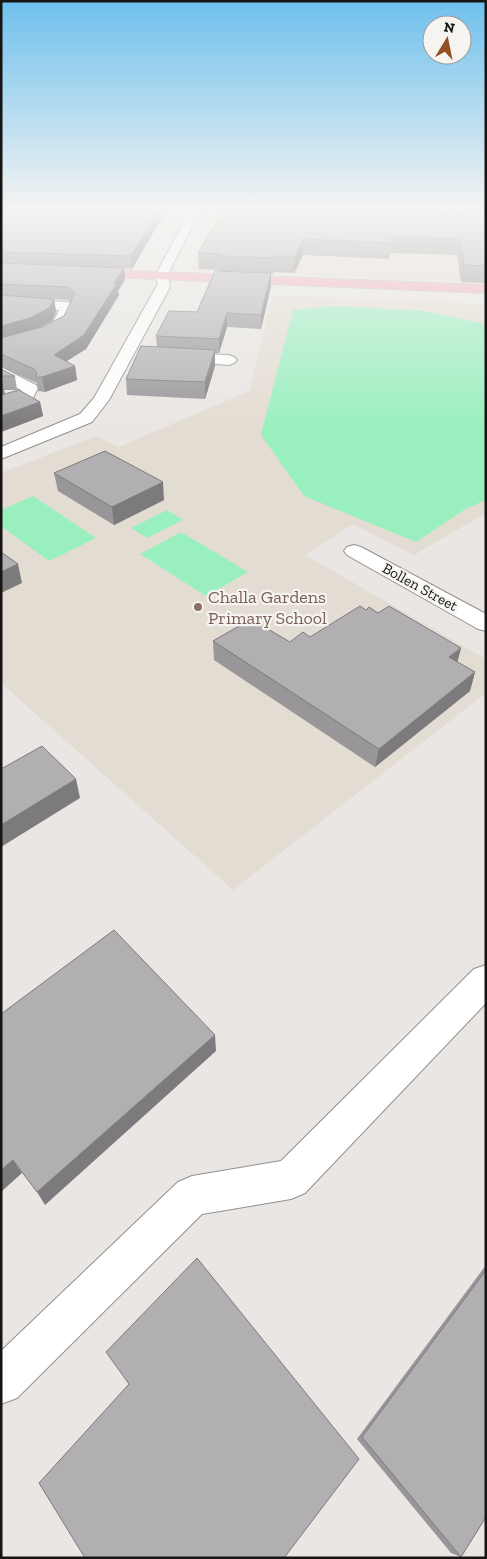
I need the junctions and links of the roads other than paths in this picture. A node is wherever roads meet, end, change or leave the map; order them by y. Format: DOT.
graph roads {
  1 [pos="161,282"];
  2 [pos="195,282"];
  3 [pos="225,282"];
  4 [pos="486,289"];
  5 [pos="486,297"];
  6 [pos="1,302"];
  7 [pos="1,347"];
  8 [pos="126,355"];
  9 [pos="144,356"];
  10 [pos="163,357"];
  11 [pos="229,360"];
  12 [pos="1,372"];
  13 [pos="1,404"];
  14 [pos="1,454"];
  15 [pos="354,551"];
  16 [pos="486,624"];
  17 [pos="486,980"];
  18 [pos="1,1382"];
  1 -- 8 [label="street"];
  2 -- 5 [label="main road"];
  3 -- 4 [label="main road"];
  6 -- 7 [label="street"];
  8 -- 9 [label="street"];
  8 -- 14 [label="street"];
  10 -- 11 [label="street"];
  12 -- 13 [label="street"];
  15 -- 16 [label="street, Bollen Street"];
  17 -- 18 [label="street"];
}
